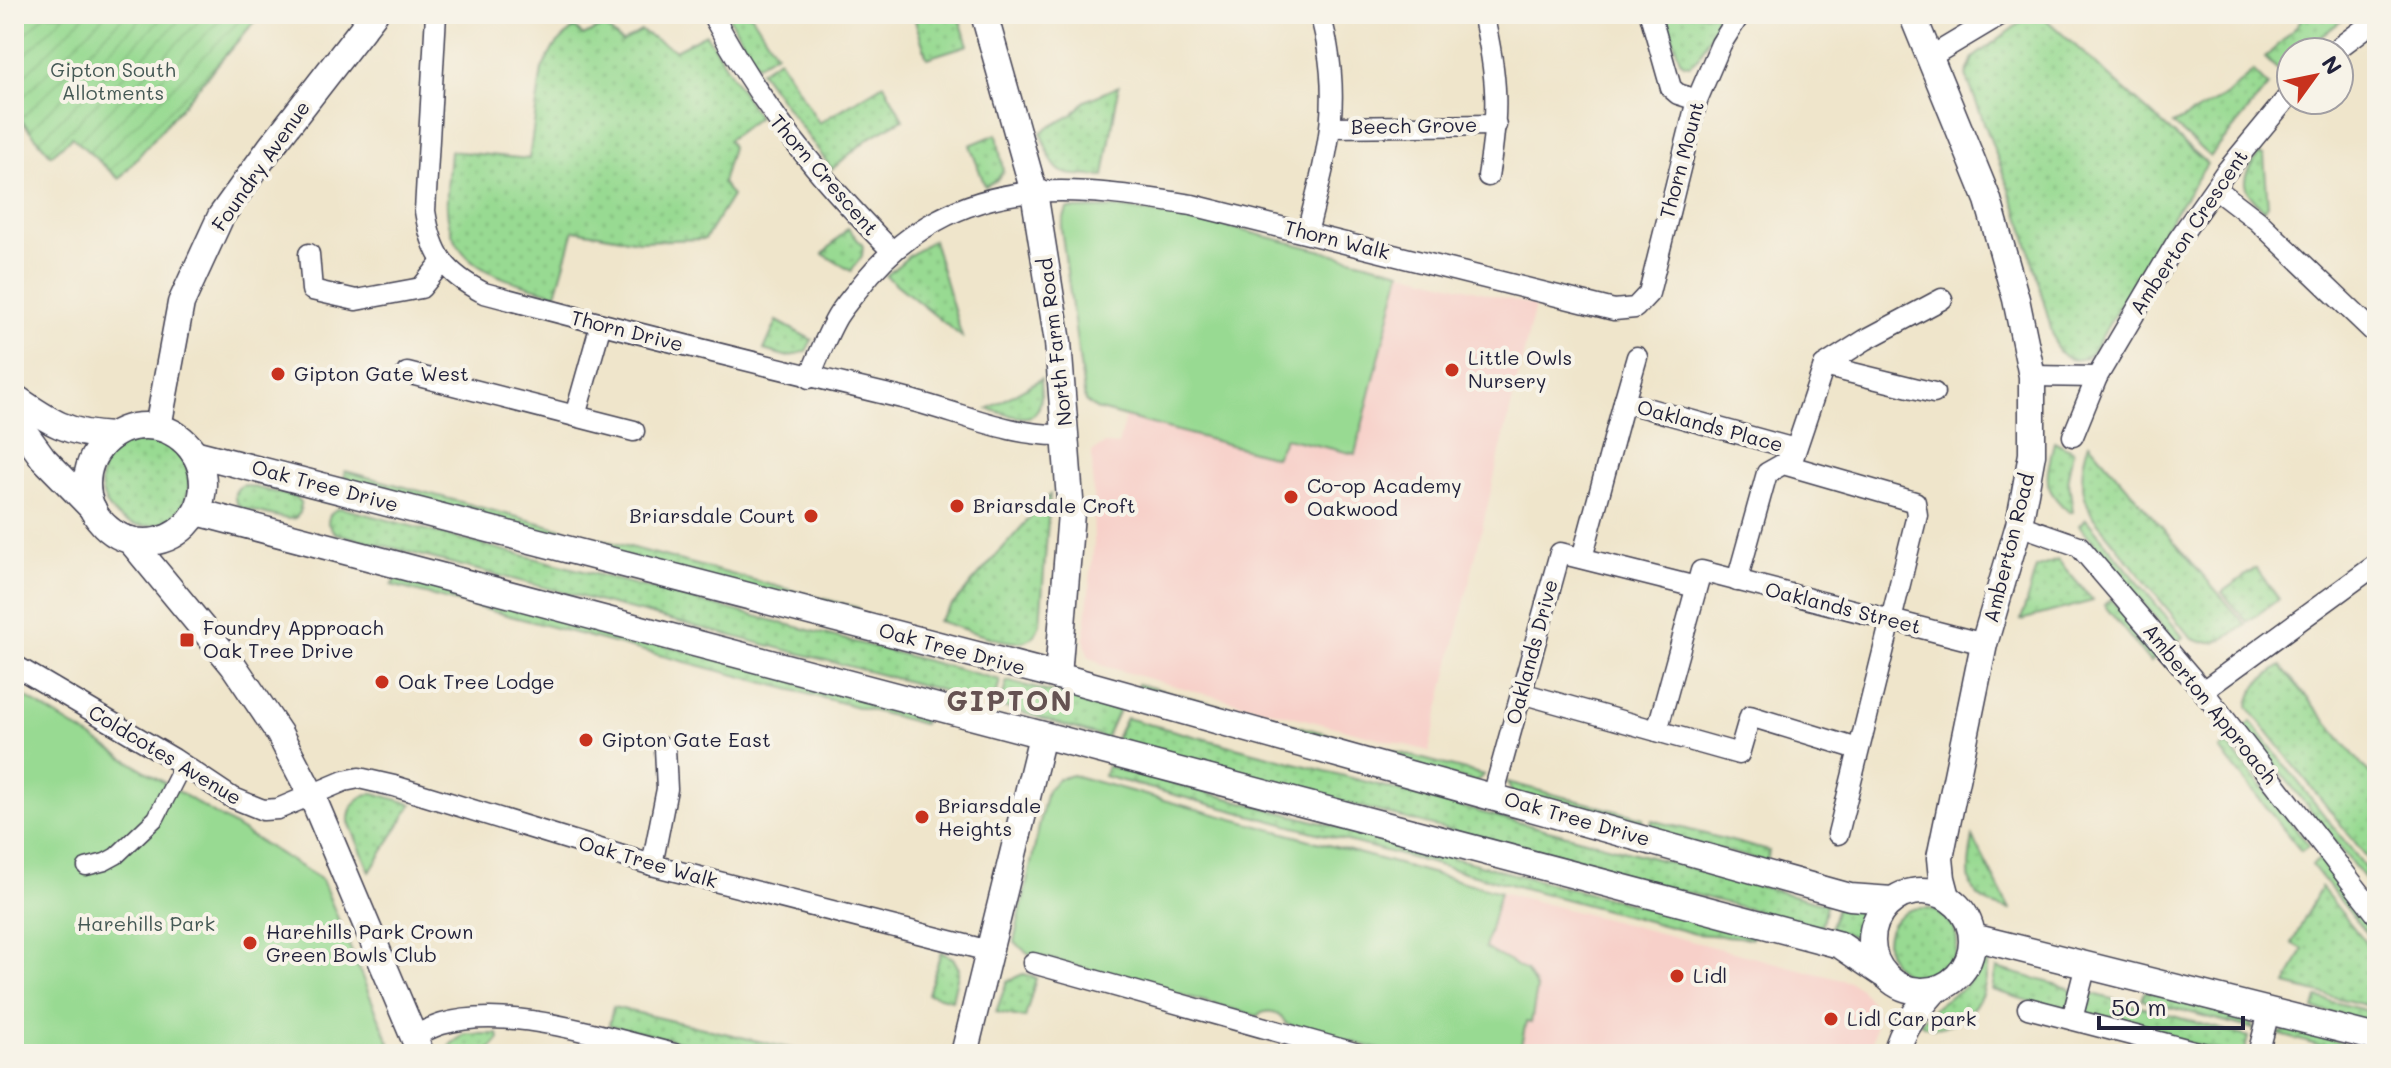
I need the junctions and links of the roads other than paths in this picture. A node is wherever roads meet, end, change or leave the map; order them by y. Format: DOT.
graph roads {
  1 [pos="374,14"];
  2 [pos="436,14"];
  3 [pos="712,14"];
  4 [pos="984,14"];
  5 [pos="1483,14"];
  6 [pos="1650,14"];
  7 [pos="1740,14"];
  8 [pos="1912,14"];
  9 [pos="2002,14"];
  10 [pos="2377,19"];
  11 [pos="1322,21"];
  12 [pos="2354,36"];
  13 [pos="1930,57"];
  14 [pos="1697,100"];
  15 [pos="2275,113"];
  16 [pos="1496,125"];
  17 [pos="1332,127"];
  18 [pos="1488,176"];
  19 [pos="2215,188"];
  20 [pos="1034,192"];
  21 [pos="1307,233"];
  22 [pos="891,250"];
  23 [pos="309,254"];
  24 [pos="442,262"];
  25 [pos="1942,299"];
  26 [pos="1635,308"];
  27 [pos="601,324"];
  28 [pos="2377,335"];
  29 [pos="1637,357"];
  30 [pos="1824,366"];
  31 [pos="407,373"];
  32 [pos="2032,376"];
  33 [pos="2097,377"];
  34 [pos="809,378"];
  35 [pos="1934,393"];
  36 [pos="14,397"];
  37 [pos="1624,402"];
  38 [pos="575,416"];
  39 [pos="14,418"];
  40 [pos="158,427"];
  41 [pos="634,431"];
  42 [pos="1066,435"];
  43 [pos="112,436"];
  44 [pos="2073,436"];
  45 [pos="194,453"];
  46 [pos="1793,457"];
  47 [pos="93,509"];
  48 [pos="188,521"];
  49 [pos="2019,525"];
  50 [pos="130,540"];
  51 [pos="1582,558"];
  52 [pos="2377,564"];
  53 [pos="1699,579"];
  54 [pos="1737,581"];
  55 [pos="170,588"];
  56 [pos="1890,619"];
  57 [pos="1984,644"];
  58 [pos="14,665"];
  59 [pos="1058,676"];
  60 [pos="2203,691"];
  61 [pos="1521,693"];
  62 [pos="1657,731"];
  63 [pos="1042,736"];
  64 [pos="665,748"];
  65 [pos="1858,749"];
  66 [pos="183,765"];
  67 [pos="312,796"];
  68 [pos="1493,796"];
  69 [pos="1838,834"];
  70 [pos="1940,858"];
  71 [pos="652,865"];
  72 [pos="86,867"];
  73 [pos="1900,896"];
  74 [pos="1947,897"];
  75 [pos="2377,915"];
  76 [pos="1973,937"];
  77 [pos="989,951"];
  78 [pos="1033,963"];
  79 [pos="2086,965"];
  80 [pos="1886,977"];
  81 [pos="1934,991"];
  82 [pos="2028,1008"];
  83 [pos="2269,1012"];
  84 [pos="2072,1019"];
  85 [pos="2377,1038"];
  86 [pos="417,1045"];
  87 [pos="1898,1048"];
  88 [pos="674,1054"];
  89 [pos="964,1054"];
  90 [pos="1358,1054"];
  91 [pos="2205,1054"];
  92 [pos="2258,1054"];
  1 -- 40 [label="street, Foundry Avenue"];
  2 -- 24 [label="street, Thorn Drive"];
  3 -- 22 [label="street, Thorn Crescent"];
  4 -- 20 [label="street, North Farm Road"];
  5 -- 16 [label="street, Beech Grove"];
  6 -- 14 [label="street"];
  7 -- 14 [label="street, Thorn Mount"];
  8 -- 13 [label="street, Amberton Road"];
  9 -- 13 [label="street"];
  10 -- 12 [label="street"];
  11 -- 17 [label="street"];
  13 -- 32 [label="street, Amberton Road"];
  14 -- 26 [label="street, Thorn Mount"];
  15 -- 19 [label="street, Amberton Crescent"];
  16 -- 17 [label="street, Beech Grove"];
  16 -- 18 [label="street, Beech Grove"];
  17 -- 21 [label="street"];
  19 -- 28 [label="street"];
  19 -- 33 [label="street, Amberton Crescent"];
  20 -- 21 [label="street, Thorn Walk"];
  20 -- 22 [label="street, Thorn Walk"];
  20 -- 42 [label="street, North Farm Road"];
  21 -- 26 [label="street, Thorn Walk"];
  22 -- 34 [label="street, Thorn Walk"];
  23 -- 24 [label="street"];
  24 -- 27 [label="street, Thorn Drive"];
  25 -- 30 [label="street"];
  27 -- 34 [label="street, Thorn Drive"];
  27 -- 38 [label="street"];
  29 -- 37 [label="street, Oaklands Place"];
  30 -- 35 [label="street"];
  30 -- 46 [label="street"];
  31 -- 38 [label="street"];
  32 -- 33 [label="street"];
  32 -- 49 [label="street, Amberton Road"];
  33 -- 44 [label="street, Amberton Crescent"];
  34 -- 42 [label="street, Thorn Drive"];
  36 -- 43 [label="street"];
  37 -- 46 [label="street, Oaklands Place"];
  37 -- 51 [label="street, Oaklands Place"];
  38 -- 41 [label="street"];
  39 -- 47 [label="street"];
  40 -- 43 [label="street"];
  40 -- 45 [label="street"];
  42 -- 59 [label="street, North Farm Road"];
  43 -- 47 [label="street"];
  45 -- 48 [label="street"];
  45 -- 59 [label="street, Oak Tree Drive"];
  46 -- 54 [label="street"];
  46 -- 56 [label="street, Oaklands Place"];
  47 -- 50 [label="street"];
  48 -- 50 [label="street"];
  48 -- 55 [label="street"];
  48 -- 63 [label="street"];
  49 -- 57 [label="street, Amberton Road"];
  49 -- 60 [label="street, Amberton Approach"];
  50 -- 55 [label="street"];
  51 -- 53 [label="street"];
  51 -- 61 [label="street, Oaklands Drive"];
  52 -- 60 [label="street"];
  53 -- 54 [label="street, Oaklands Street"];
  53 -- 62 [label="street"];
  54 -- 56 [label="street, Oaklands Street"];
  55 -- 67 [label="street"];
  56 -- 57 [label="street, Oaklands Street"];
  56 -- 65 [label="street"];
  57 -- 70 [label="street, Amberton Road"];
  58 -- 66 [label="street, Coldcotes Avenue"];
  59 -- 68 [label="street, Oak Tree Drive"];
  60 -- 75 [label="street, Amberton Approach"];
  61 -- 62 [label="street"];
  61 -- 68 [label="street, Oaklands Drive"];
  62 -- 65 [label="street"];
  63 -- 77 [label="street"];
  63 -- 80 [label="street"];
  64 -- 71 [label="street"];
  65 -- 69 [label="street"];
  66 -- 67 [label="street, Coldcotes Avenue"];
  66 -- 72 [label="street"];
  67 -- 71 [label="street, Oak Tree Walk"];
  67 -- 86 [label="street"];
  68 -- 73 [label="street, Oak Tree Drive"];
  70 -- 73 [label="street"];
  70 -- 74 [label="street, Amberton Road"];
  71 -- 77 [label="street, Oak Tree Walk"];
  73 -- 74 [label="street, Oak Tree Drive"];
  73 -- 80 [label="street"];
  74 -- 76 [label="street"];
  76 -- 79 [label="street"];
  76 -- 81 [label="street"];
  77 -- 89 [label="street"];
  78 -- 90 [label="street"];
  79 -- 83 [label="street"];
  79 -- 84 [label="street"];
  80 -- 81 [label="street"];
  80 -- 87 [label="street"];
  81 -- 87 [label="street"];
  82 -- 84 [label="street"];
  83 -- 85 [label="street"];
  83 -- 92 [label="street"];
  84 -- 91 [label="street"];
  86 -- 88 [label="street"];
}
